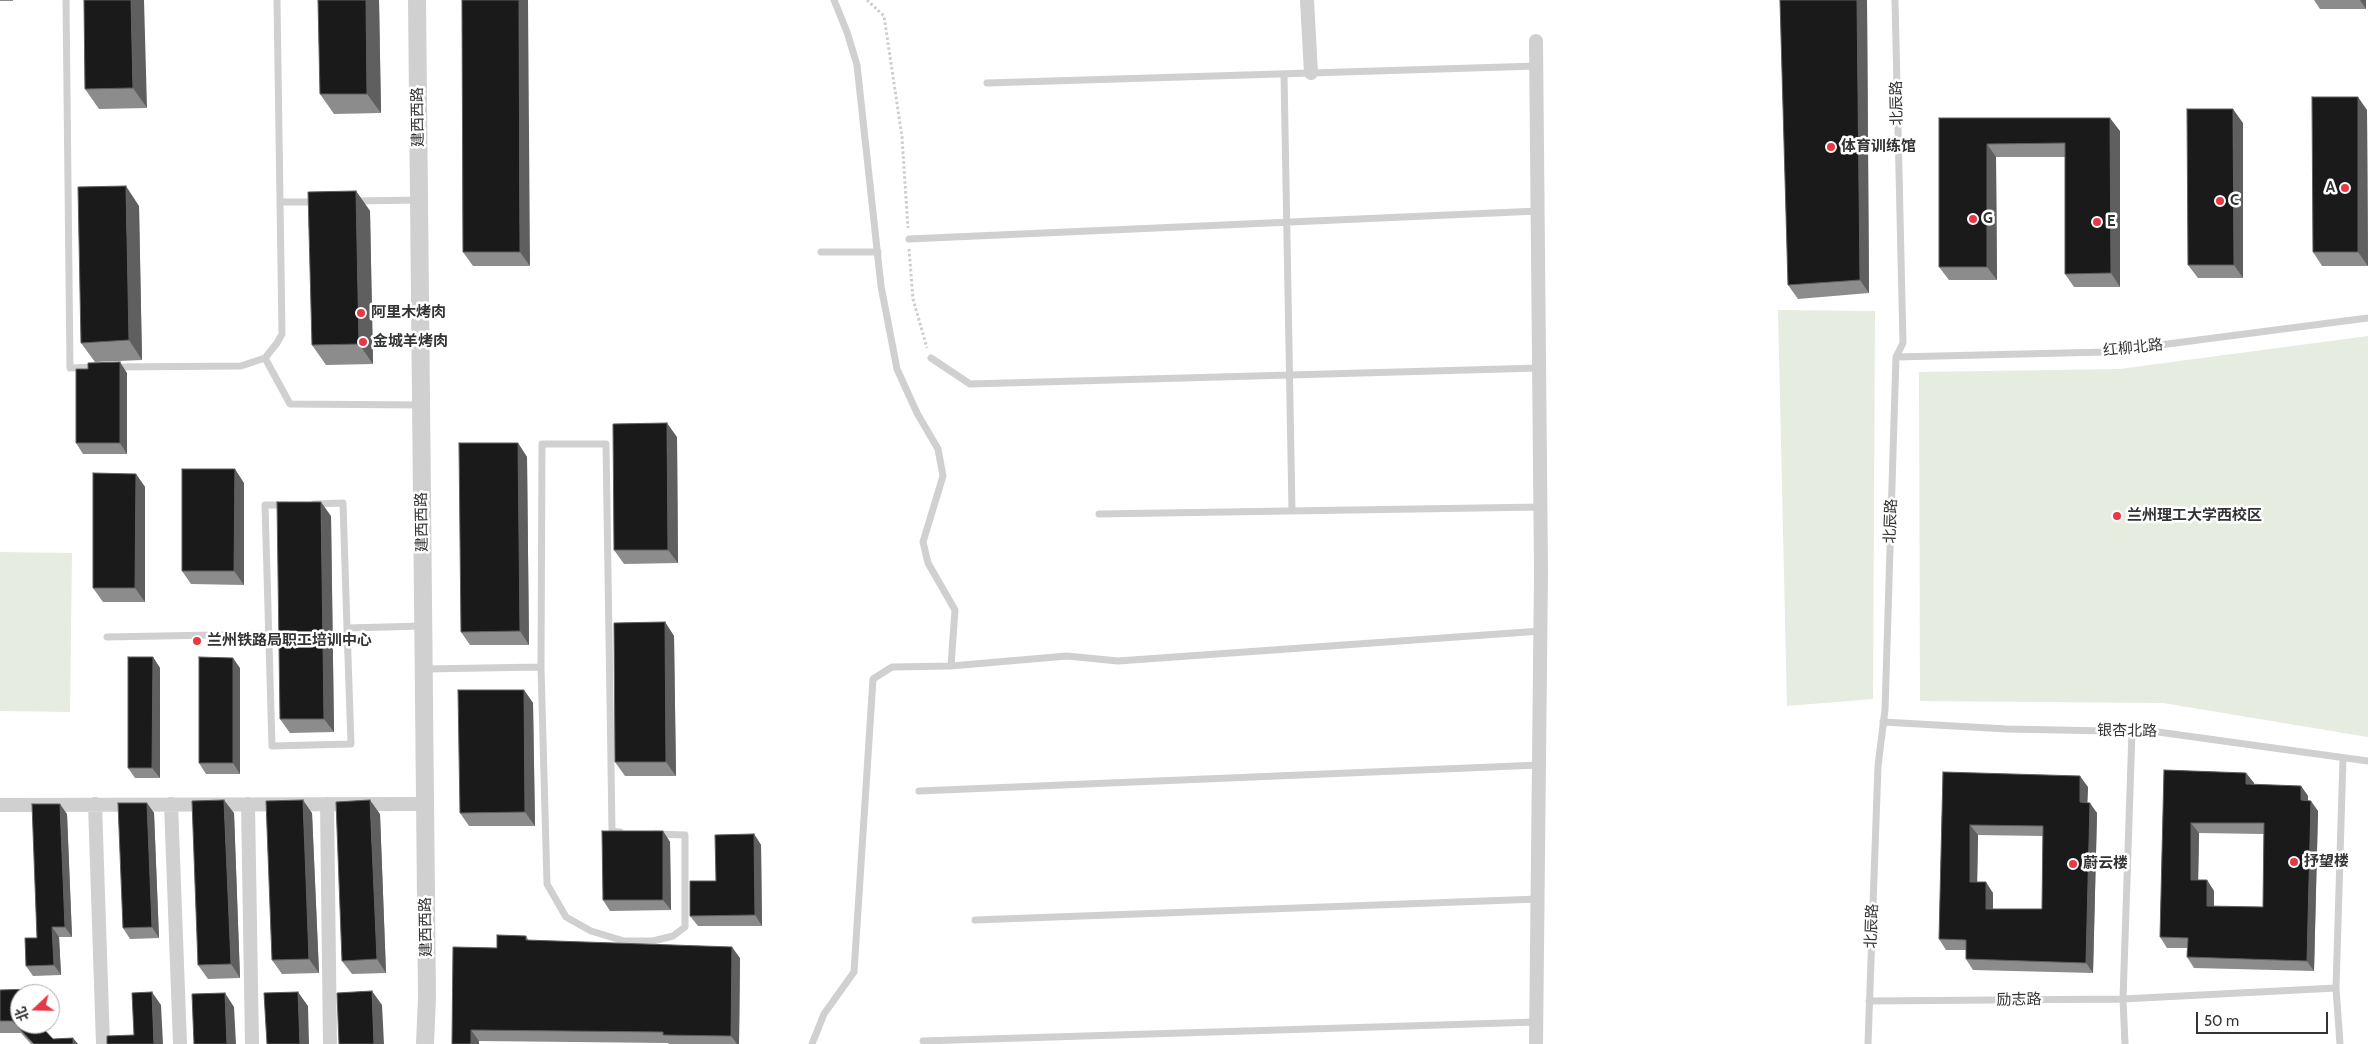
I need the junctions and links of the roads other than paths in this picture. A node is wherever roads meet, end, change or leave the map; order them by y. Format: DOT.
graph roads {
  1 [pos="66,0"];
  2 [pos="277,0"];
  3 [pos="417,0"];
  4 [pos="834,0"];
  5 [pos="1308,0"];
  6 [pos="1895,0"];
  7 [pos="1536,41"];
  8 [pos="1537,66"];
  9 [pos="1311,73"];
  10 [pos="1284,74"];
  11 [pos="987,83"];
  12 [pos="419,200"];
  13 [pos="342,201"];
  14 [pos="280,202"];
  15 [pos="323,202"];
  16 [pos="1538,211"];
  17 [pos="1287,222"];
  18 [pos="909,239"];
  19 [pos="821,252"];
  20 [pos="878,252"];
  21 [pos="2368,318"];
  22 [pos="1896,357"];
  23 [pos="265,358"];
  24 [pos="931,358"];
  25 [pos="1539,368"];
  26 [pos="1290,375"];
  27 [pos="421,405"];
  28 [pos="294,504"];
  29 [pos="304,504"];
  30 [pos="1541,507"];
  31 [pos="1292,511"];
  32 [pos="1099,514"];
  33 [pos="423,626"];
  34 [pos="347,628"];
  35 [pos="1541,631"];
  36 [pos="268,634"];
  37 [pos="107,636"];
  38 [pos="952,666"];
  39 [pos="541,667"];
  40 [pos="423,669"];
  41 [pos="1883,722"];
  42 [pos="2132,731"];
  43 [pos="2343,758"];
  44 [pos="2368,761"];
  45 [pos="1539,765"];
  46 [pos="919,791"];
  47 [pos="95,804"];
  48 [pos="171,804"];
  49 [pos="248,804"];
  50 [pos="327,804"];
  51 [pos="425,804"];
  52 [pos="0,805"];
  53 [pos="630,832"];
  54 [pos="648,833"];
  55 [pos="1538,899"];
  56 [pos="975,920"];
  57 [pos="2336,988"];
  58 [pos="2123,999"];
  59 [pos="1869,1001"];
  60 [pos="1536,1022"];
  61 [pos="923,1041"];
  62 [pos="103,1044"];
  63 [pos="180,1044"];
  64 [pos="252,1044"];
  65 [pos="330,1044"];
  66 [pos="424,1044"];
  67 [pos="812,1044"];
  68 [pos="1536,1044"];
  69 [pos="1868,1044"];
  70 [pos="2125,1044"];
  71 [pos="2340,1044"];
  1 -- 23 [label="lane"];
  2 -- 14 [label="lane"];
  3 -- 12 [label="street, 建西西路"];
  4 -- 20 [label="lane"];
  5 -- 9 [label="street"];
  6 -- 22 [label="lane, 北辰路"];
  7 -- 8 [label="street"];
  8 -- 9 [label="lane"];
  8 -- 16 [label="street"];
  9 -- 10 [label="lane"];
  10 -- 11 [label="lane"];
  10 -- 17 [label="lane"];
  12 -- 13 [label="lane"];
  12 -- 27 [label="street, 建西西路"];
  14 -- 15 [label="lane"];
  14 -- 23 [label="lane"];
  16 -- 17 [label="lane"];
  16 -- 25 [label="street"];
  17 -- 18 [label="lane"];
  17 -- 26 [label="lane"];
  19 -- 20 [label="lane"];
  20 -- 38 [label="lane"];
  21 -- 22 [label="lane, 红柳北路"];
  22 -- 41 [label="lane, 北辰路"];
  23 -- 27 [label="lane"];
  24 -- 26 [label="lane"];
  25 -- 26 [label="lane"];
  25 -- 30 [label="street"];
  26 -- 31 [label="lane"];
  27 -- 33 [label="street, 建西西路"];
  28 -- 36 [label="lane"];
  29 -- 34 [label="lane"];
  30 -- 31 [label="lane"];
  30 -- 35 [label="street"];
  31 -- 32 [label="lane"];
  33 -- 34 [label="lane"];
  33 -- 40 [label="street, 建西西路"];
  34 -- 36 [label="lane"];
  35 -- 38 [label="lane"];
  35 -- 45 [label="street"];
  36 -- 37 [label="lane"];
  38 -- 67 [label="lane"];
  39 -- 40 [label="lane"];
  39 -- 53 [label="lane"];
  39 -- 54 [label="lane"];
  40 -- 51 [label="street, 建西西路"];
  41 -- 42 [label="lane, 银杏北路"];
  41 -- 59 [label="lane, 北辰路"];
  42 -- 43 [label="lane, 银杏北路"];
  42 -- 58 [label="lane"];
  43 -- 44 [label="lane, 银杏北路"];
  43 -- 57 [label="lane"];
  45 -- 46 [label="lane"];
  45 -- 55 [label="street"];
  47 -- 48 [label="street"];
  47 -- 52 [label="street"];
  47 -- 62 [label="street"];
  48 -- 49 [label="street"];
  48 -- 63 [label="street"];
  49 -- 50 [label="street"];
  49 -- 64 [label="street"];
  50 -- 51 [label="street"];
  50 -- 65 [label="street"];
  51 -- 66 [label="street, 建西西路"];
  55 -- 56 [label="lane"];
  55 -- 60 [label="street"];
  57 -- 58 [label="lane, 励志路"];
  57 -- 71 [label="lane"];
  58 -- 59 [label="lane, 励志路"];
  58 -- 70 [label="lane"];
  59 -- 69 [label="lane, 北辰路"];
  60 -- 61 [label="lane"];
  60 -- 68 [label="street"];
}
